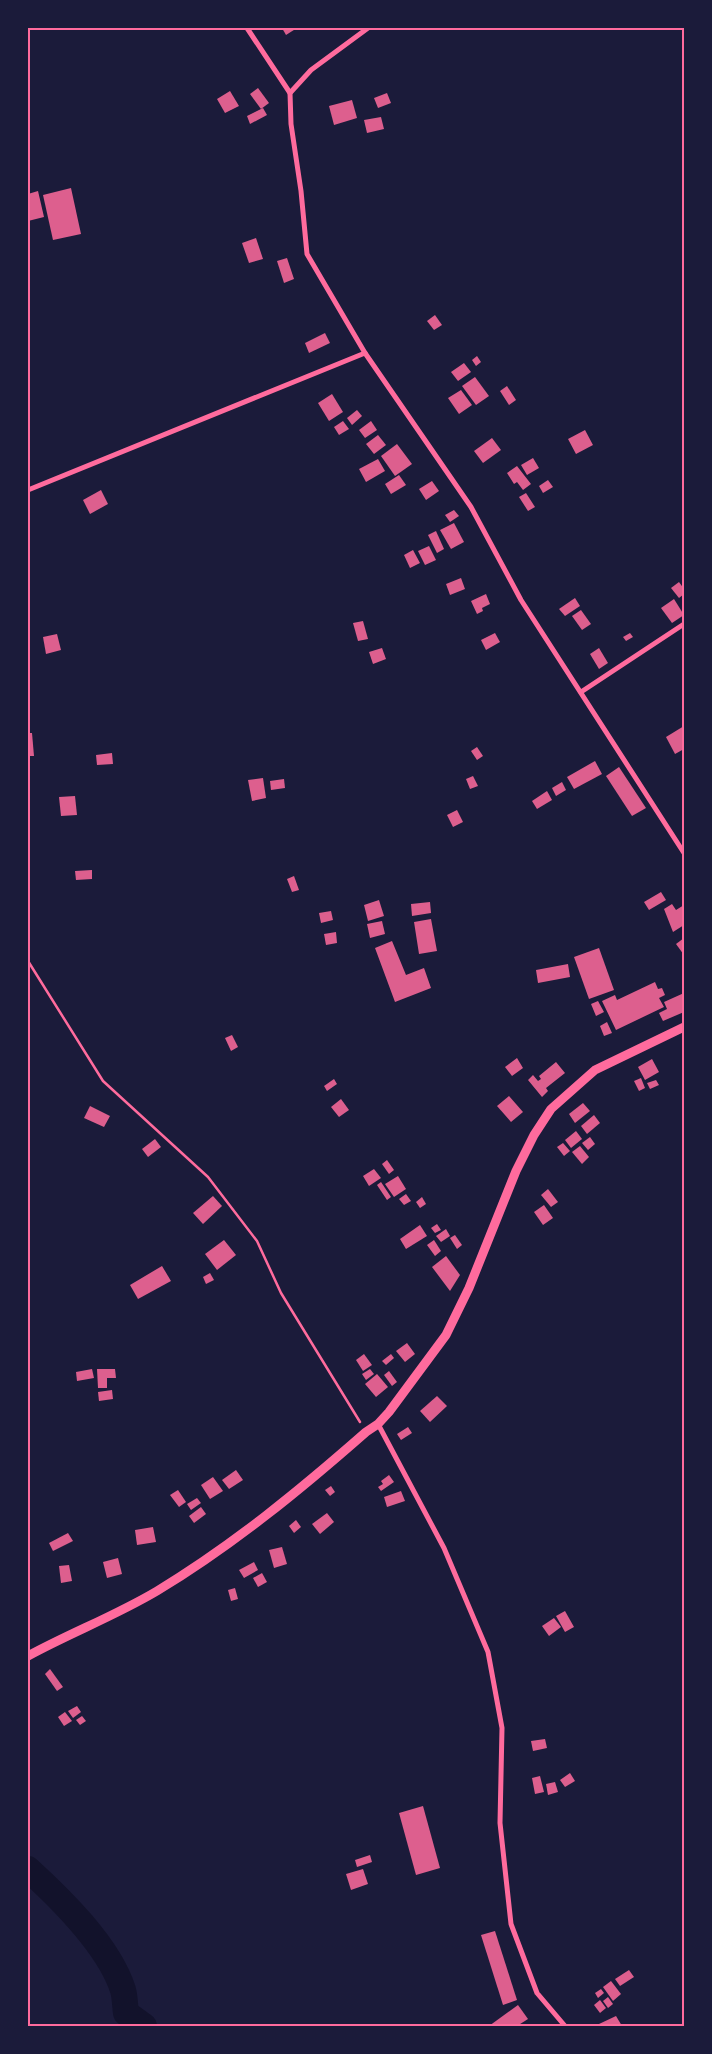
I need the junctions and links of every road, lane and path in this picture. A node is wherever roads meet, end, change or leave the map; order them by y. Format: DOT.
graph roads {
  1 [pos="247,28"];
  2 [pos="368,28"];
  3 [pos="290,93"];
  4 [pos="364,353"];
  5 [pos="28,490"];
  6 [pos="684,624"];
  7 [pos="581,692"];
  8 [pos="684,853"];
  9 [pos="28,962"];
  10 [pos="684,1027"];
  11 [pos="378,1424"];
  12 [pos="366,1432"];
  13 [pos="28,1656"];
  14 [pos="564,2026"];
  1 -- 3 [label="street"];
  2 -- 3 [label="street"];
  3 -- 4 [label="street"];
  4 -- 5 [label="street"];
  4 -- 7 [label="street"];
  6 -- 7 [label="street"];
  7 -- 8 [label="street"];
  9 -- 12 [label="path"];
  10 -- 11 [label="street"];
  11 -- 12 [label="street"];
  11 -- 14 [label="street"];
  12 -- 13 [label="street"];
}
